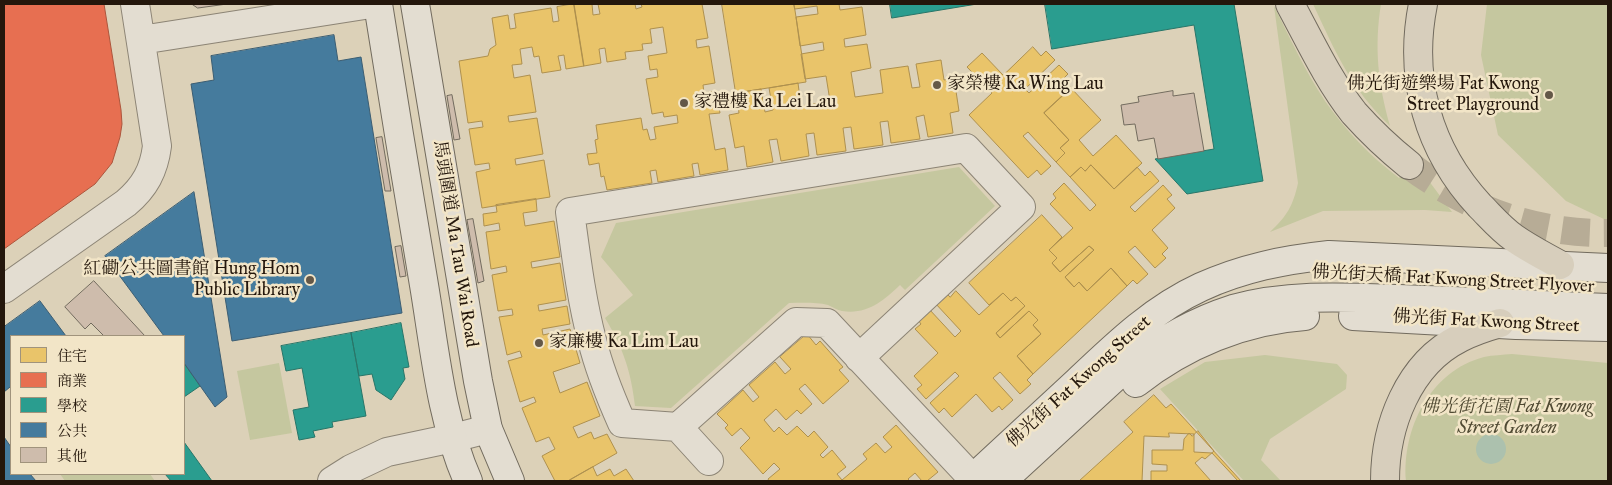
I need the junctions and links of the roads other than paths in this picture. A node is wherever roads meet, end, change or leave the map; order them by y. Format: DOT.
graph roads {
  1 [pos="135,4"];
  2 [pos="371,4"];
  3 [pos="378,4"];
  4 [pos="1290,4"];
  5 [pos="1423,4"];
  6 [pos="421,9"];
  7 [pos="141,40"];
  8 [pos="1410,165"];
  9 [pos="1560,265"];
  10 [pos="1608,268"];
  11 [pos="1608,287"];
  12 [pos="1438,288"];
  13 [pos="4,289"];
  14 [pos="1608,308"];
  15 [pos="1500,324"];
  16 [pos="1608,327"];
  17 [pos="859,358"];
  18 [pos="678,427"];
  19 [pos="488,429"];
  20 [pos="453,438"];
  21 [pos="708,461"];
  22 [pos="332,481"];
  23 [pos="468,481"];
  24 [pos="510,481"];
  25 [pos="974,481"];
  26 [pos="1002,481"];
  27 [pos="1028,481"];
  28 [pos="1385,481"];
  1 -- 7 [label="street"];
  2 -- 7 [label="street"];
  3 -- 20 [label="street, 馬頭圍道 Ma Tau Wai Road"];
  4 -- 8 [label="main road"];
  5 -- 9 [label="main road"];
  6 -- 19 [label="street, 馬頭圍道 Ma Tau Wai Road"];
  7 -- 13 [label="street"];
  9 -- 10 [label="street, 佛光街 Fat Kwong Street"];
  9 -- 25 [label="street, 佛光街 Fat Kwong Street"];
  11 -- 12 [label="street, 佛光街天橋 Fat Kwong Street Flyover"];
  12 -- 14 [label="street, 佛光街天橋 Fat Kwong Street Flyover"];
  12 -- 25 [label="street, 佛光街天橋 Fat Kwong Street Flyover"];
  12 -- 26 [label="street, 佛光街天橋 Fat Kwong Street Flyover"];
  15 -- 16 [label="street, 佛光街 Fat Kwong Street"];
  15 -- 27 [label="street, 佛光街 Fat Kwong Street"];
  15 -- 28 [label="main road"];
  17 -- 18 [label="street"];
  17 -- 18 [label="street"];
  17 -- 25 [label="street"];
  18 -- 21 [label="street"];
  19 -- 20 [label="street"];
  19 -- 24 [label="street, 馬頭圍道 Ma Tau Wai Road"];
  20 -- 22 [label="street"];
  20 -- 23 [label="street, 馬頭圍道 Ma Tau Wai Road"];
}
